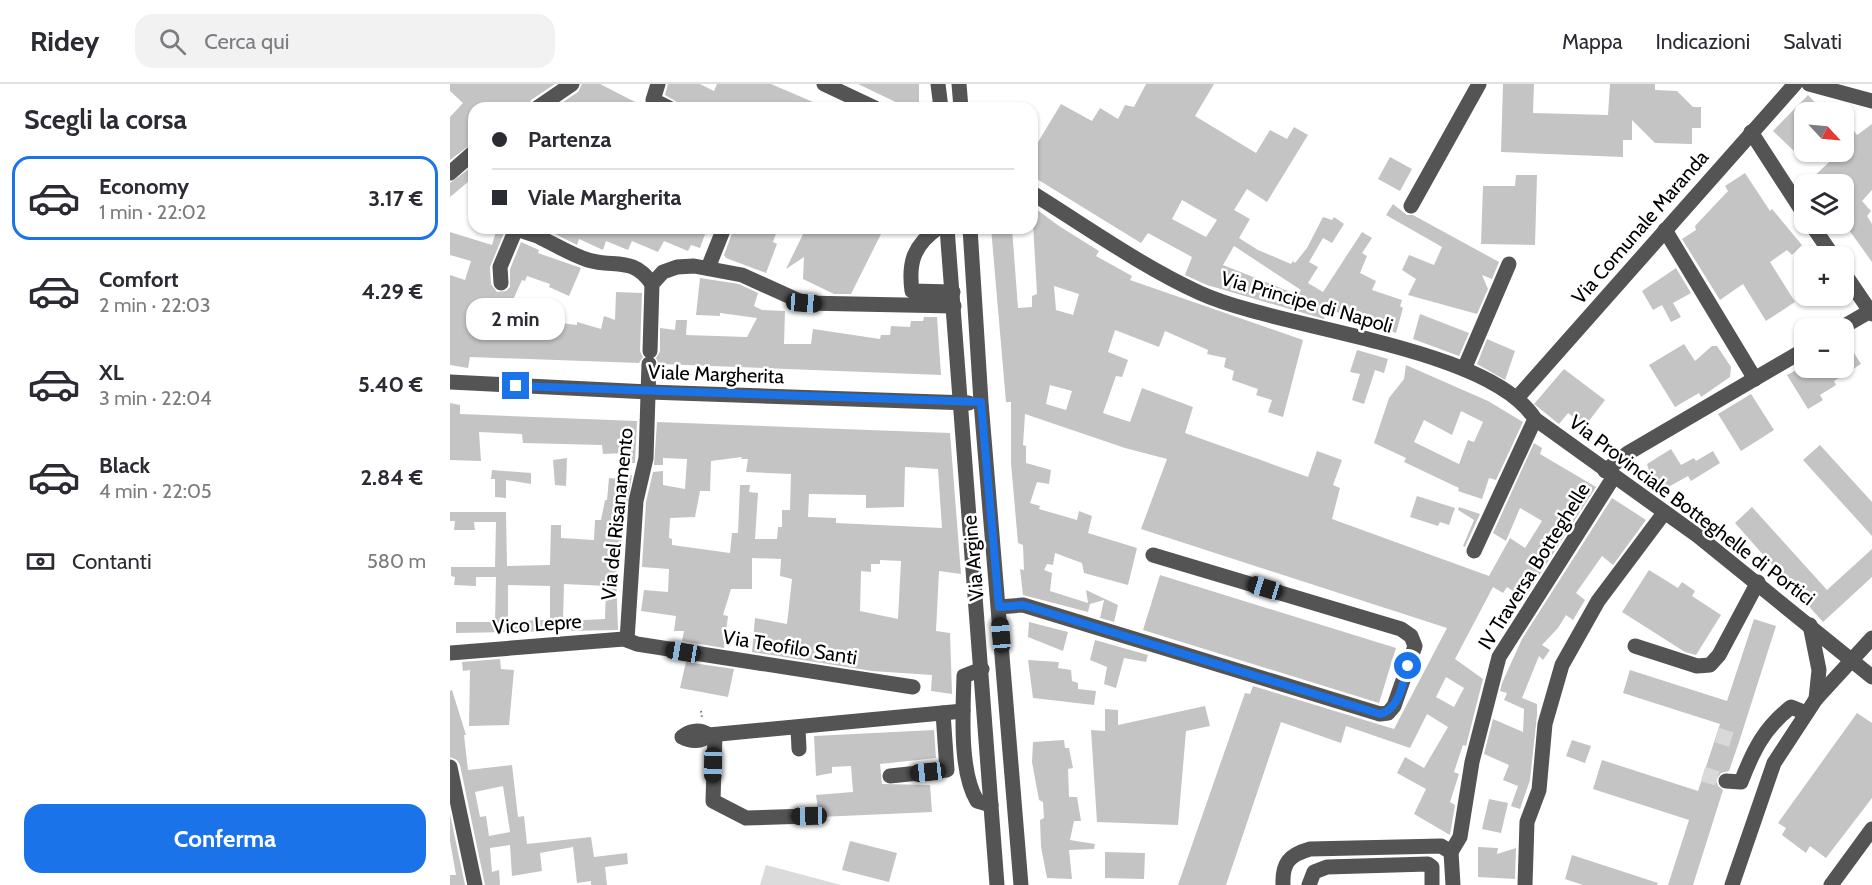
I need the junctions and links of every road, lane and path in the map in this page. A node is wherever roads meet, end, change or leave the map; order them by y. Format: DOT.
graph roads {
  1 [pos="572,84"];
  2 [pos="658,84"];
  3 [pos="824,84"];
  4 [pos="939,84"];
  5 [pos="959,84"];
  6 [pos="1479,84"];
  7 [pos="1795,84"];
  8 [pos="1809,84"];
  9 [pos="1872,101"];
  10 [pos="546,102"];
  11 [pos="656,102"];
  12 [pos="862,102"];
  13 [pos="940,102"];
  14 [pos="960,102"];
  15 [pos="1751,132"];
  16 [pos="468,157"];
  17 [pos="450,173"];
  18 [pos="1038,197"];
  19 [pos="1794,199"];
  20 [pos="1411,206"];
  21 [pos="1665,230"];
  22 [pos="514,234"];
  23 [pos="544,234"];
  24 [pos="722,234"];
  25 [pos="931,234"];
  26 [pos="948,234"];
  27 [pos="970,234"];
  28 [pos="1509,264"];
  29 [pos="708,268"];
  30 [pos="501,283"];
  31 [pos="651,284"];
  32 [pos="1854,287"];
  33 [pos="954,299"];
  34 [pos="1871,312"];
  35 [pos="1854,321"];
  36 [pos="1794,356"];
  37 [pos="1464,369"];
  38 [pos="1755,379"];
  39 [pos="450,382"];
  40 [pos="649,392"];
  41 [pos="1517,398"];
  42 [pos="981,402"];
  43 [pos="959,403"];
  44 [pos="1535,419"];
  45 [pos="1609,474"];
  46 [pos="1664,513"];
  47 [pos="1474,551"];
  48 [pos="1153,555"];
  49 [pos="1758,582"];
  50 [pos="999,607"];
  51 [pos="1810,625"];
  52 [pos="1872,638"];
  53 [pos="627,640"];
  54 [pos="1635,646"];
  55 [pos="450,653"];
  56 [pos="1872,653"];
  57 [pos="1850,659"];
  58 [pos="982,669"];
  59 [pos="1872,677"];
  60 [pos="913,687"];
  61 [pos="1816,699"];
  62 [pos="701,711"];
  63 [pos="963,711"];
  64 [pos="1806,713"];
  65 [pos="943,714"];
  66 [pos="702,718"];
  67 [pos="798,728"];
  68 [pos="1739,742"];
  69 [pos="1754,748"];
  70 [pos="799,749"];
  71 [pos="450,767"];
  72 [pos="890,776"];
  73 [pos="1726,781"];
  74 [pos="991,805"];
  75 [pos="809,816"];
  76 [pos="1872,829"];
  77 [pos="1452,852"];
  78 [pos="475,885"];
  79 [pos="997,885"];
  80 [pos="1021,885"];
  81 [pos="1283,885"];
  82 [pos="1309,885"];
  83 [pos="1432,885"];
  84 [pos="1453,885"];
  85 [pos="1525,885"];
  86 [pos="1732,885"];
  87 [pos="1831,885"];
  1 -- 10 [label="street"];
  2 -- 11 [label="street"];
  3 -- 12 [label="street"];
  4 -- 13 [label="street"];
  5 -- 14 [label="street"];
  6 -- 20 [label="street"];
  7 -- 15 [label="street, Via Comunale Maranda"];
  8 -- 9 [label="street"];
  15 -- 19 [label="street"];
  15 -- 21 [label="street, Via Comunale Maranda"];
  16 -- 17 [label="street"];
  18 -- 37 [label="street, Via Principe di Napoli"];
  21 -- 38 [label="street"];
  21 -- 41 [label="street, Via Comunale Maranda"];
  22 -- 30 [label="street"];
  23 -- 31 [label="street"];
  24 -- 29 [label="street"];
  25 -- 33 [label="street"];
  26 -- 33 [label="street, Via Argine"];
  27 -- 42 [label="street, Via Argine"];
  28 -- 37 [label="street"];
  29 -- 31 [label="street"];
  29 -- 33 [label="street"];
  31 -- 40 [label="street, Via del Risanamento"];
  32 -- 34 [label="street"];
  33 -- 43 [label="street, Via Argine"];
  34 -- 35 [label="street"];
  36 -- 38 [label="street, IV Traversa Botteghelle"];
  37 -- 41 [label="street, Via Principe di Napoli"];
  38 -- 45 [label="street, IV Traversa Botteghelle"];
  39 -- 40 [label="street, Viale Margherita"];
  40 -- 43 [label="street, Viale Margherita"];
  40 -- 53 [label="street, Via del Risanamento"];
  41 -- 44 [label="street, Via Provinciale Botteghelle di Portici"];
  42 -- 43 [label="street, Viale Margherita"];
  42 -- 50 [label="street, Via Argine"];
  43 -- 58 [label="street, Via Argine"];
  44 -- 45 [label="street, Via Provinciale Botteghelle di Portici"];
  44 -- 47 [label="street"];
  45 -- 46 [label="street, Via Provinciale Botteghelle di Portici"];
  45 -- 77 [label="street, IV Traversa Botteghelle"];
  46 -- 49 [label="street, Via Provinciale Botteghelle di Portici"];
  46 -- 85 [label="street"];
  48 -- 50 [label="street"];
  49 -- 51 [label="street, Via Provinciale Botteghelle di Portici"];
  49 -- 54 [label="street"];
  50 -- 80 [label="street, Via Argine"];
  51 -- 57 [label="street, Via Provinciale Botteghelle di Portici"];
  51 -- 61 [label="street"];
  52 -- 57 [label="street"];
  53 -- 55 [label="street, Vico Lepre"];
  53 -- 60 [label="street, Via Teofilo Santi"];
  56 -- 57 [label="street"];
  57 -- 59 [label="street, Via Provinciale Botteghelle di Portici"];
  57 -- 61 [label="street"];
  58 -- 63 [label="street"];
  58 -- 74 [label="street, Via Argine"];
  61 -- 64 [label="street"];
  62 -- 66 [label="path"];
  63 -- 65 [label="street"];
  63 -- 74 [label="street"];
  64 -- 69 [label="street"];
  64 -- 86 [label="street"];
  65 -- 67 [label="street"];
  65 -- 72 [label="street"];
  67 -- 70 [label="street"];
  67 -- 75 [label="street"];
  68 -- 69 [label="street"];
  69 -- 73 [label="street"];
  71 -- 78 [label="street"];
  74 -- 79 [label="street, Via Argine"];
  76 -- 87 [label="street"];
  77 -- 81 [label="street"];
  77 -- 84 [label="street"];
  82 -- 83 [label="street"];
}
